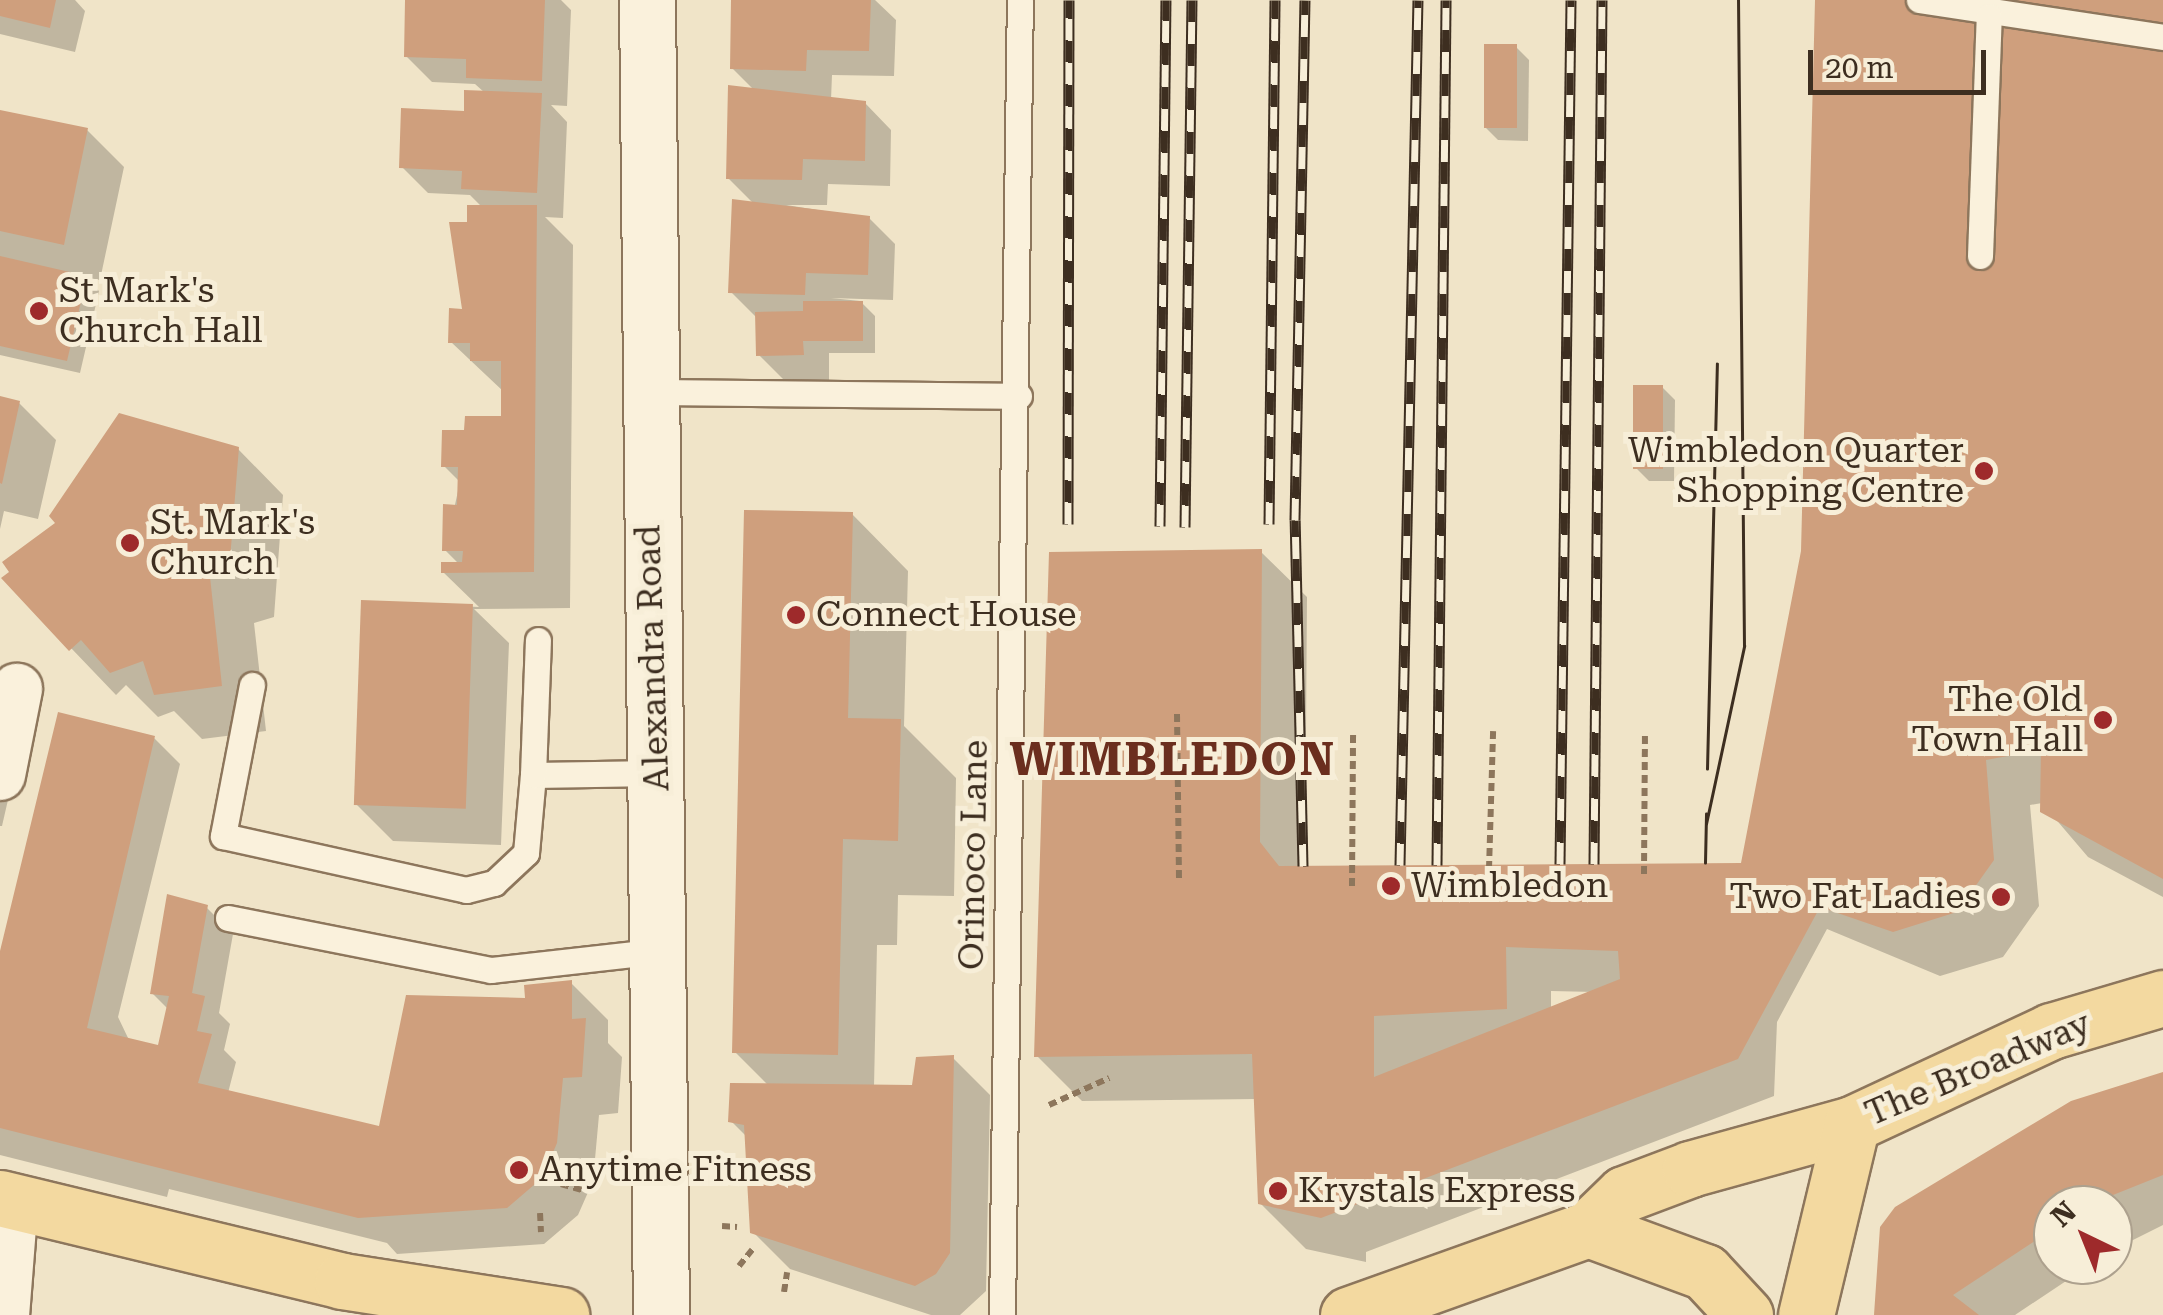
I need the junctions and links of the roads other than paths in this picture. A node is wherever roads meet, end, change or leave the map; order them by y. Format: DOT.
graph roads {
  1 [pos="647,0"];
  2 [pos="1020,0"];
  3 [pos="1919,0"];
  4 [pos="1989,16"];
  5 [pos="2163,37"];
  6 [pos="1980,256"];
  7 [pos="646,392"];
  8 [pos="1019,396"];
  9 [pos="538,640"];
  10 [pos="252,685"];
  11 [pos="17,689"];
  12 [pos="656,773"];
  13 [pos="0,775"];
  14 [pos="533,775"];
  15 [pos="228,918"];
  16 [pos="660,951"];
  17 [pos="2163,998"];
  18 [pos="1852,1124"];
  19 [pos="5,1200"];
  20 [pos="1588,1229"];
  21 [pos="1,1315"];
  22 [pos="561,1315"];
  23 [pos="661,1315"];
  24 [pos="1002,1315"];
  25 [pos="1348,1315"];
  26 [pos="1745,1315"];
  27 [pos="1806,1315"];
  1 -- 7 [label="main road, Alexandra Road"];
  2 -- 8 [label="lane, Orinoco Lane"];
  3 -- 4 [label="lane"];
  4 -- 5 [label="lane"];
  4 -- 6 [label="lane"];
  7 -- 8 [label="lane"];
  7 -- 12 [label="main road, Alexandra Road"];
  8 -- 24 [label="lane, Orinoco Lane"];
  9 -- 14 [label="lane"];
  10 -- 14 [label="lane"];
  11 -- 13 [label="street"];
  12 -- 14 [label="lane"];
  12 -- 16 [label="main road, Alexandra Road"];
  15 -- 16 [label="lane"];
  16 -- 23 [label="main road, Alexandra Road"];
  17 -- 18 [label="main road, The Broadway"];
  18 -- 20 [label="main road, The Broadway"];
  18 -- 27 [label="main road"];
  19 -- 21 [label="main road"];
  19 -- 22 [label="main road"];
  20 -- 25 [label="main road"];
  20 -- 26 [label="main road"];
}
